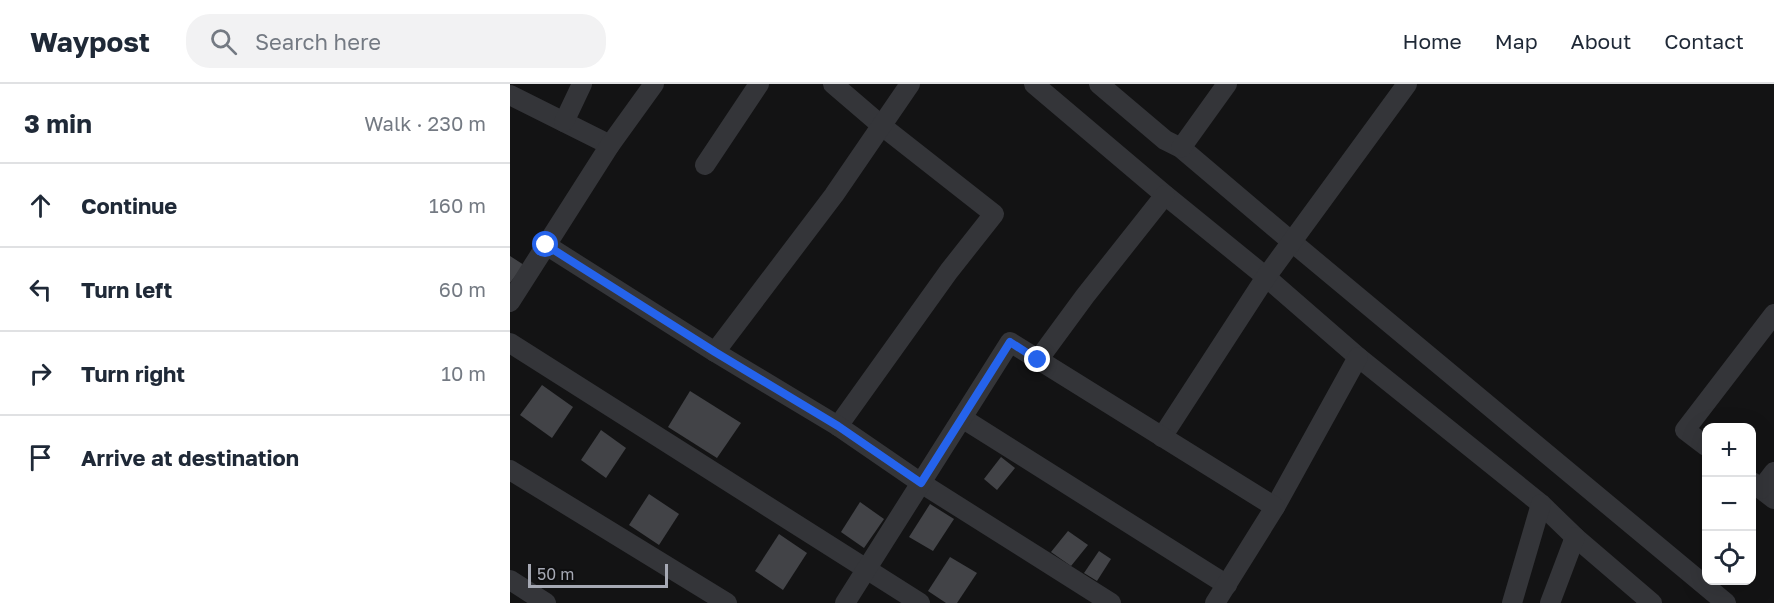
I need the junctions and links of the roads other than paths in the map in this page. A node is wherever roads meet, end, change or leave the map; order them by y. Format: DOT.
graph roads {
  1 [pos="582,84"];
  2 [pos="654,84"];
  3 [pos="759,84"];
  4 [pos="833,84"];
  5 [pos="910,84"];
  6 [pos="1034,84"];
  7 [pos="1099,84"];
  8 [pos="1227,84"];
  9 [pos="1407,84"];
  10 [pos="510,95"];
  11 [pos="564,122"];
  12 [pos="882,126"];
  13 [pos="610,145"];
  14 [pos="1181,148"];
  15 [pos="705,165"];
  16 [pos="1165,195"];
  17 [pos="1292,242"];
  18 [pos="546,245"];
  19 [pos="1266,277"];
  20 [pos="510,302"];
  21 [pos="1774,314"];
  22 [pos="510,343"];
  23 [pos="715,352"];
  24 [pos="1358,357"];
  25 [pos="1038,360"];
  26 [pos="962,418"];
  27 [pos="838,426"];
  28 [pos="1162,437"];
  29 [pos="1702,442"];
  30 [pos="510,470"];
  31 [pos="1774,472"];
  32 [pos="921,483"];
  33 [pos="1762,490"];
  34 [pos="1541,504"];
  35 [pos="1275,507"];
  36 [pos="1575,537"];
  37 [pos="866,569"];
  38 [pos="510,580"];
  39 [pos="1227,585"];
  40 [pos="546,603"];
  41 [pos="727,603"];
  42 [pos="844,603"];
  43 [pos="920,603"];
  44 [pos="1111,603"];
  45 [pos="1215,603"];
  46 [pos="1512,603"];
  47 [pos="1550,603"];
  48 [pos="1652,603"];
  49 [pos="1726,603"];
  1 -- 11 [label="street"];
  2 -- 13 [label="street"];
  3 -- 15 [label="street"];
  4 -- 12 [label="street"];
  5 -- 12 [label="street"];
  6 -- 16 [label="street"];
  7 -- 14 [label="street"];
  8 -- 14 [label="street"];
  9 -- 17 [label="street"];
  10 -- 11 [label="street"];
  11 -- 13 [label="street"];
  12 -- 23 [label="street"];
  12 -- 27 [label="street"];
  13 -- 18 [label="street"];
  14 -- 17 [label="street"];
  16 -- 19 [label="street"];
  16 -- 25 [label="street"];
  17 -- 19 [label="street"];
  17 -- 49 [label="street"];
  18 -- 20 [label="street"];
  18 -- 23 [label="street"];
  19 -- 24 [label="street"];
  19 -- 28 [label="street"];
  21 -- 29 [label="street"];
  22 -- 37 [label="street"];
  23 -- 27 [label="street"];
  24 -- 34 [label="street"];
  24 -- 35 [label="street"];
  25 -- 26 [label="street"];
  25 -- 28 [label="street"];
  26 -- 32 [label="street"];
  26 -- 39 [label="street"];
  27 -- 32 [label="street"];
  28 -- 35 [label="street"];
  30 -- 41 [label="street"];
  31 -- 33 [label="street"];
  32 -- 37 [label="street"];
  32 -- 44 [label="street"];
  34 -- 36 [label="street"];
  34 -- 46 [label="street"];
  35 -- 39 [label="street"];
  36 -- 47 [label="street"];
  36 -- 48 [label="street"];
  37 -- 42 [label="street"];
  37 -- 43 [label="street"];
  38 -- 40 [label="street"];
  39 -- 45 [label="street"];
}
